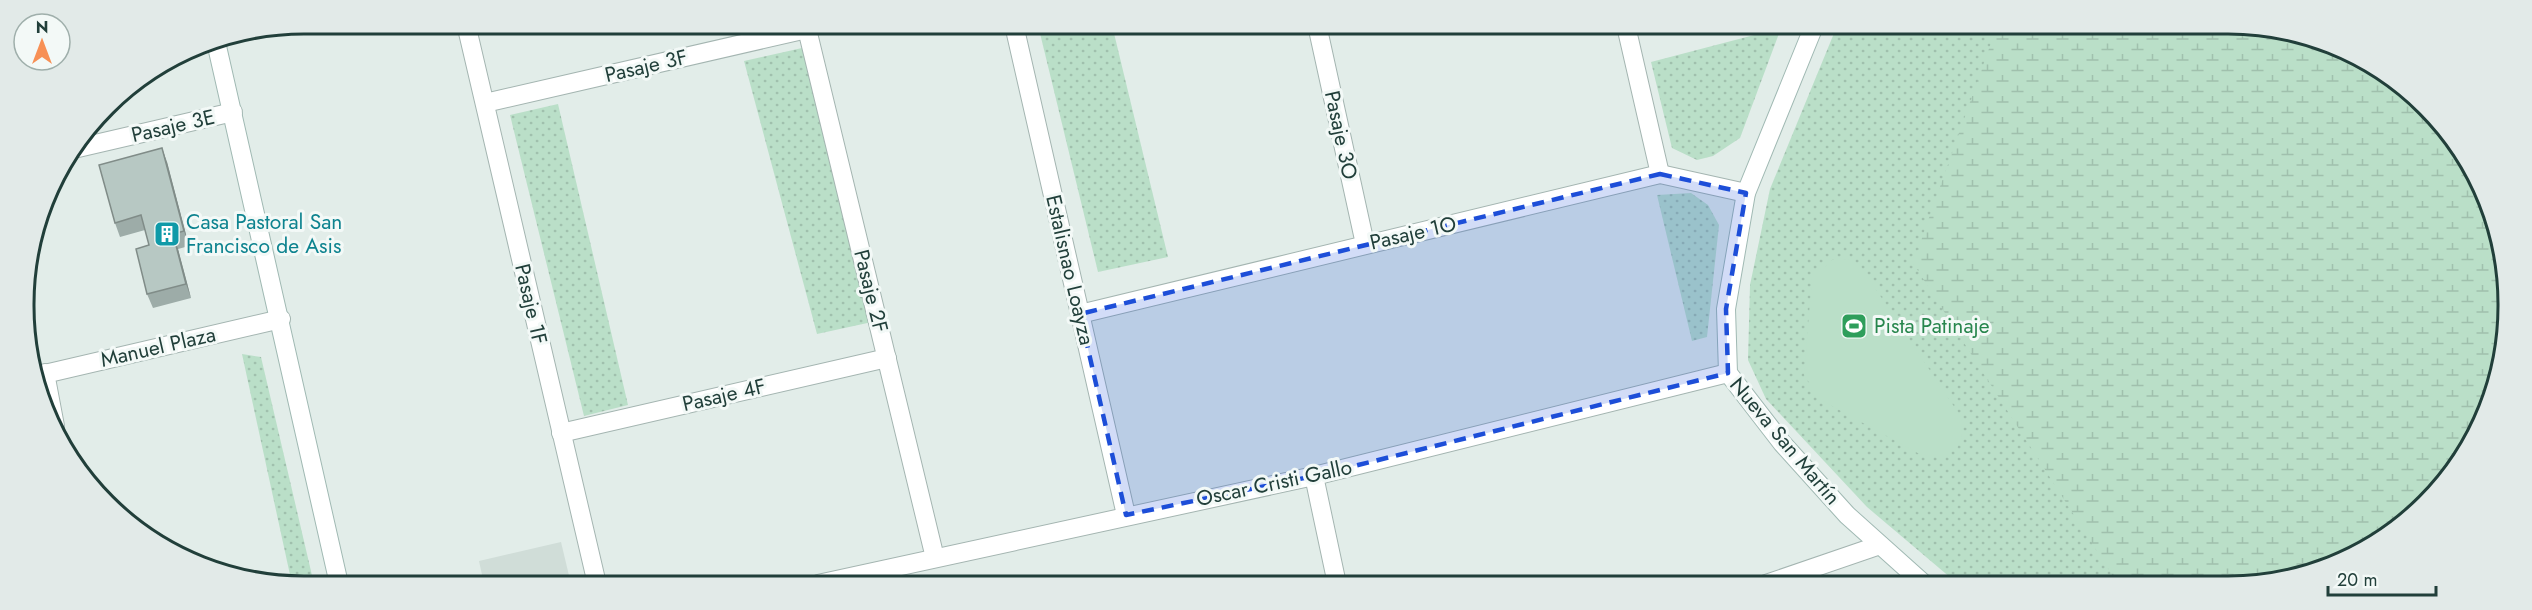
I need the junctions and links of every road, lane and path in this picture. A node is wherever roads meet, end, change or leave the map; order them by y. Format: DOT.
graph roads {
  1 [pos="468,34"];
  2 [pos="776,34"];
  3 [pos="808,34"];
  4 [pos="1016,34"];
  5 [pos="1319,34"];
  6 [pos="1628,34"];
  7 [pos="1811,34"];
  8 [pos="218,49"];
  9 [pos="484,103"];
  10 [pos="233,112"];
  11 [pos="86,146"];
  12 [pos="1660,174"];
  13 [pos="1746,193"];
  14 [pos="1365,244"];
  15 [pos="1080,314"];
  16 [pos="280,319"];
  17 [pos="887,358"];
  18 [pos="1728,373"];
  19 [pos="44,374"];
  20 [pos="561,433"];
  21 [pos="1314,476"];
  22 [pos="1126,515"];
  23 [pos="1880,545"];
  24 [pos="935,558"];
  25 [pos="337,576"];
  26 [pos="595,576"];
  27 [pos="854,576"];
  28 [pos="1335,576"];
  29 [pos="1789,576"];
  30 [pos="1915,576"];
  1 -- 9 [label="street, Pasaje 1F"];
  2 -- 9 [label="street, Pasaje 3F"];
  3 -- 17 [label="street, Pasaje 2F"];
  4 -- 15 [label="street, Estalisnao Loayza"];
  5 -- 14 [label="street, Pasaje 3O"];
  6 -- 12 [label="street"];
  7 -- 13 [label="street, Nueva San Martín"];
  8 -- 10 [label="street"];
  9 -- 20 [label="street, Pasaje 1F"];
  10 -- 11 [label="street, Pasaje 3E"];
  10 -- 16 [label="street"];
  12 -- 13 [label="street, Pasaje 1O"];
  12 -- 14 [label="street, Pasaje 1O"];
  13 -- 18 [label="street, Nueva San Martín"];
  14 -- 15 [label="street, Pasaje 1O"];
  15 -- 22 [label="street, Estalisnao Loayza"];
  16 -- 19 [label="street, Manuel Plaza"];
  16 -- 25 [label="street"];
  17 -- 20 [label="street, Pasaje 4F"];
  17 -- 24 [label="street, Pasaje 2F"];
  18 -- 21 [label="street, Oscar Cristi Gallo"];
  18 -- 23 [label="street, Nueva San Martín"];
  20 -- 26 [label="street, Pasaje 1F"];
  21 -- 22 [label="street, Oscar Cristi Gallo"];
  21 -- 28 [label="street"];
  22 -- 24 [label="street, Oscar Cristi Gallo"];
  23 -- 29 [label="street"];
  23 -- 30 [label="street, Nueva San Martín"];
  24 -- 27 [label="street, Oscar Cristi Gallo"];
}
